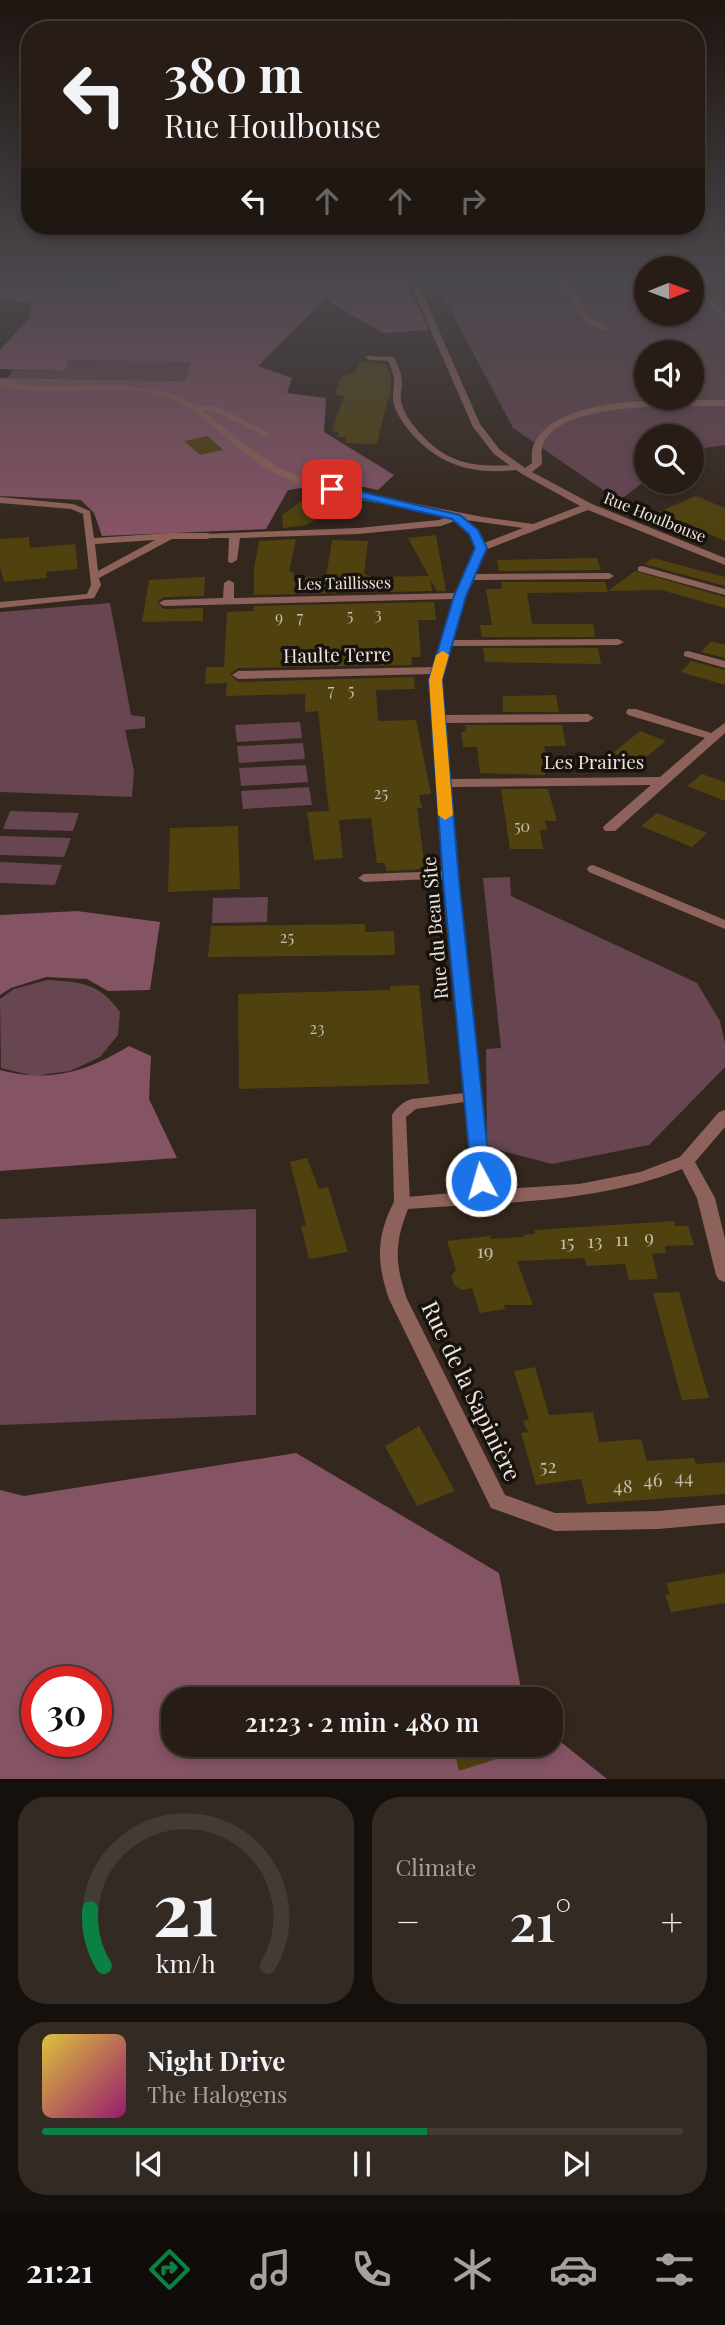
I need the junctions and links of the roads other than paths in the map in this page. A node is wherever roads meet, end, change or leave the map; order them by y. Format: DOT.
graph roads {
  1 [pos="391,359"];
  2 [pos="447,359"];
  3 [pos="0,382"];
  4 [pos="725,403"];
  5 [pos="196,408"];
  6 [pos="267,434"];
  7 [pos="521,470"];
  8 [pos="0,500"];
  9 [pos="588,506"];
  10 [pos="456,517"];
  11 [pos="534,525"];
  12 [pos="235,535"];
  13 [pos="170,536"];
  14 [pos="208,536"];
  15 [pos="92,541"];
  16 [pos="481,548"];
  17 [pos="232,560"];
  18 [pos="725,562"];
  19 [pos="642,569"];
  20 [pos="609,576"];
  21 [pos="94,577"];
  22 [pos="471,577"];
  23 [pos="229,583"];
  24 [pos="725,592"];
  25 [pos="460,596"];
  26 [pos="228,601"];
  27 [pos="164,603"];
  28 [pos="0,605"];
  29 [pos="618,642"];
  30 [pos="447,643"];
  31 [pos="688,654"];
  32 [pos="725,665"];
  33 [pos="437,670"];
  34 [pos="238,675"];
  35 [pos="632,712"];
  36 [pos="589,718"];
  37 [pos="437,719"];
  38 [pos="725,727"];
  39 [pos="712,737"];
  40 [pos="666,781"];
  41 [pos="443,783"];
  42 [pos="610,828"];
  43 [pos="593,869"];
  44 [pos="450,875"];
  45 [pos="364,878"];
  46 [pos="725,925"];
  47 [pos="473,1097"];
  48 [pos="725,1116"];
  49 [pos="686,1161"];
  50 [pos="483,1198"];
  51 [pos="402,1203"];
  52 [pos="725,1275"];
  53 [pos="725,1514"];
  1 -- 7 [label="lane"];
  2 -- 7 [label="street"];
  3 -- 5 [label="street, Rue Houlbouse"];
  4 -- 7 [label="street"];
  5 -- 6 [label="lane"];
  5 -- 10 [label="street, Rue Houlbouse"];
  7 -- 9 [label="street"];
  8 -- 15 [label="lane"];
  9 -- 11 [label="street, Rue Houlbouse"];
  9 -- 18 [label="street, Rue Houlbouse"];
  10 -- 11 [label="street, Rue Houlbouse"];
  10 -- 12 [label="street"];
  10 -- 16 [label="street"];
  11 -- 16 [label="street, Rue Houlbouse"];
  12 -- 14 [label="street"];
  12 -- 17 [label="street"];
  13 -- 14 [label="lane"];
  13 -- 15 [label="lane"];
  13 -- 21 [label="lane"];
  15 -- 21 [label="lane"];
  16 -- 22 [label="street"];
  19 -- 24 [label="street"];
  20 -- 22 [label="street"];
  21 -- 28 [label="lane"];
  22 -- 25 [label="street, Rue du Beau Site"];
  23 -- 26 [label="street"];
  25 -- 26 [label="street, Les Taillisses"];
  25 -- 30 [label="street, Rue du Beau Site"];
  26 -- 27 [label="street, Les Taillisses"];
  29 -- 30 [label="street"];
  30 -- 33 [label="street, Rue du Beau Site"];
  31 -- 32 [label="street"];
  33 -- 34 [label="street, Haulte Terre"];
  33 -- 37 [label="street, Rue du Beau Site"];
  35 -- 39 [label="street"];
  36 -- 37 [label="street"];
  37 -- 41 [label="street, Rue du Beau Site"];
  38 -- 39 [label="street, Les Prairies"];
  39 -- 40 [label="street, Les Prairies"];
  40 -- 41 [label="street, Les Prairies"];
  40 -- 42 [label="street"];
  41 -- 44 [label="street, Rue du Beau Site"];
  43 -- 46 [label="lane"];
  44 -- 45 [label="lane"];
  44 -- 47 [label="street, Rue du Beau Site"];
  47 -- 50 [label="street, Rue du Beau Site"];
  47 -- 51 [label="lane"];
  48 -- 49 [label="street"];
  49 -- 50 [label="street"];
  49 -- 52 [label="street"];
  50 -- 51 [label="street"];
  51 -- 53 [label="street, Rue de la Sapinière"];
}
